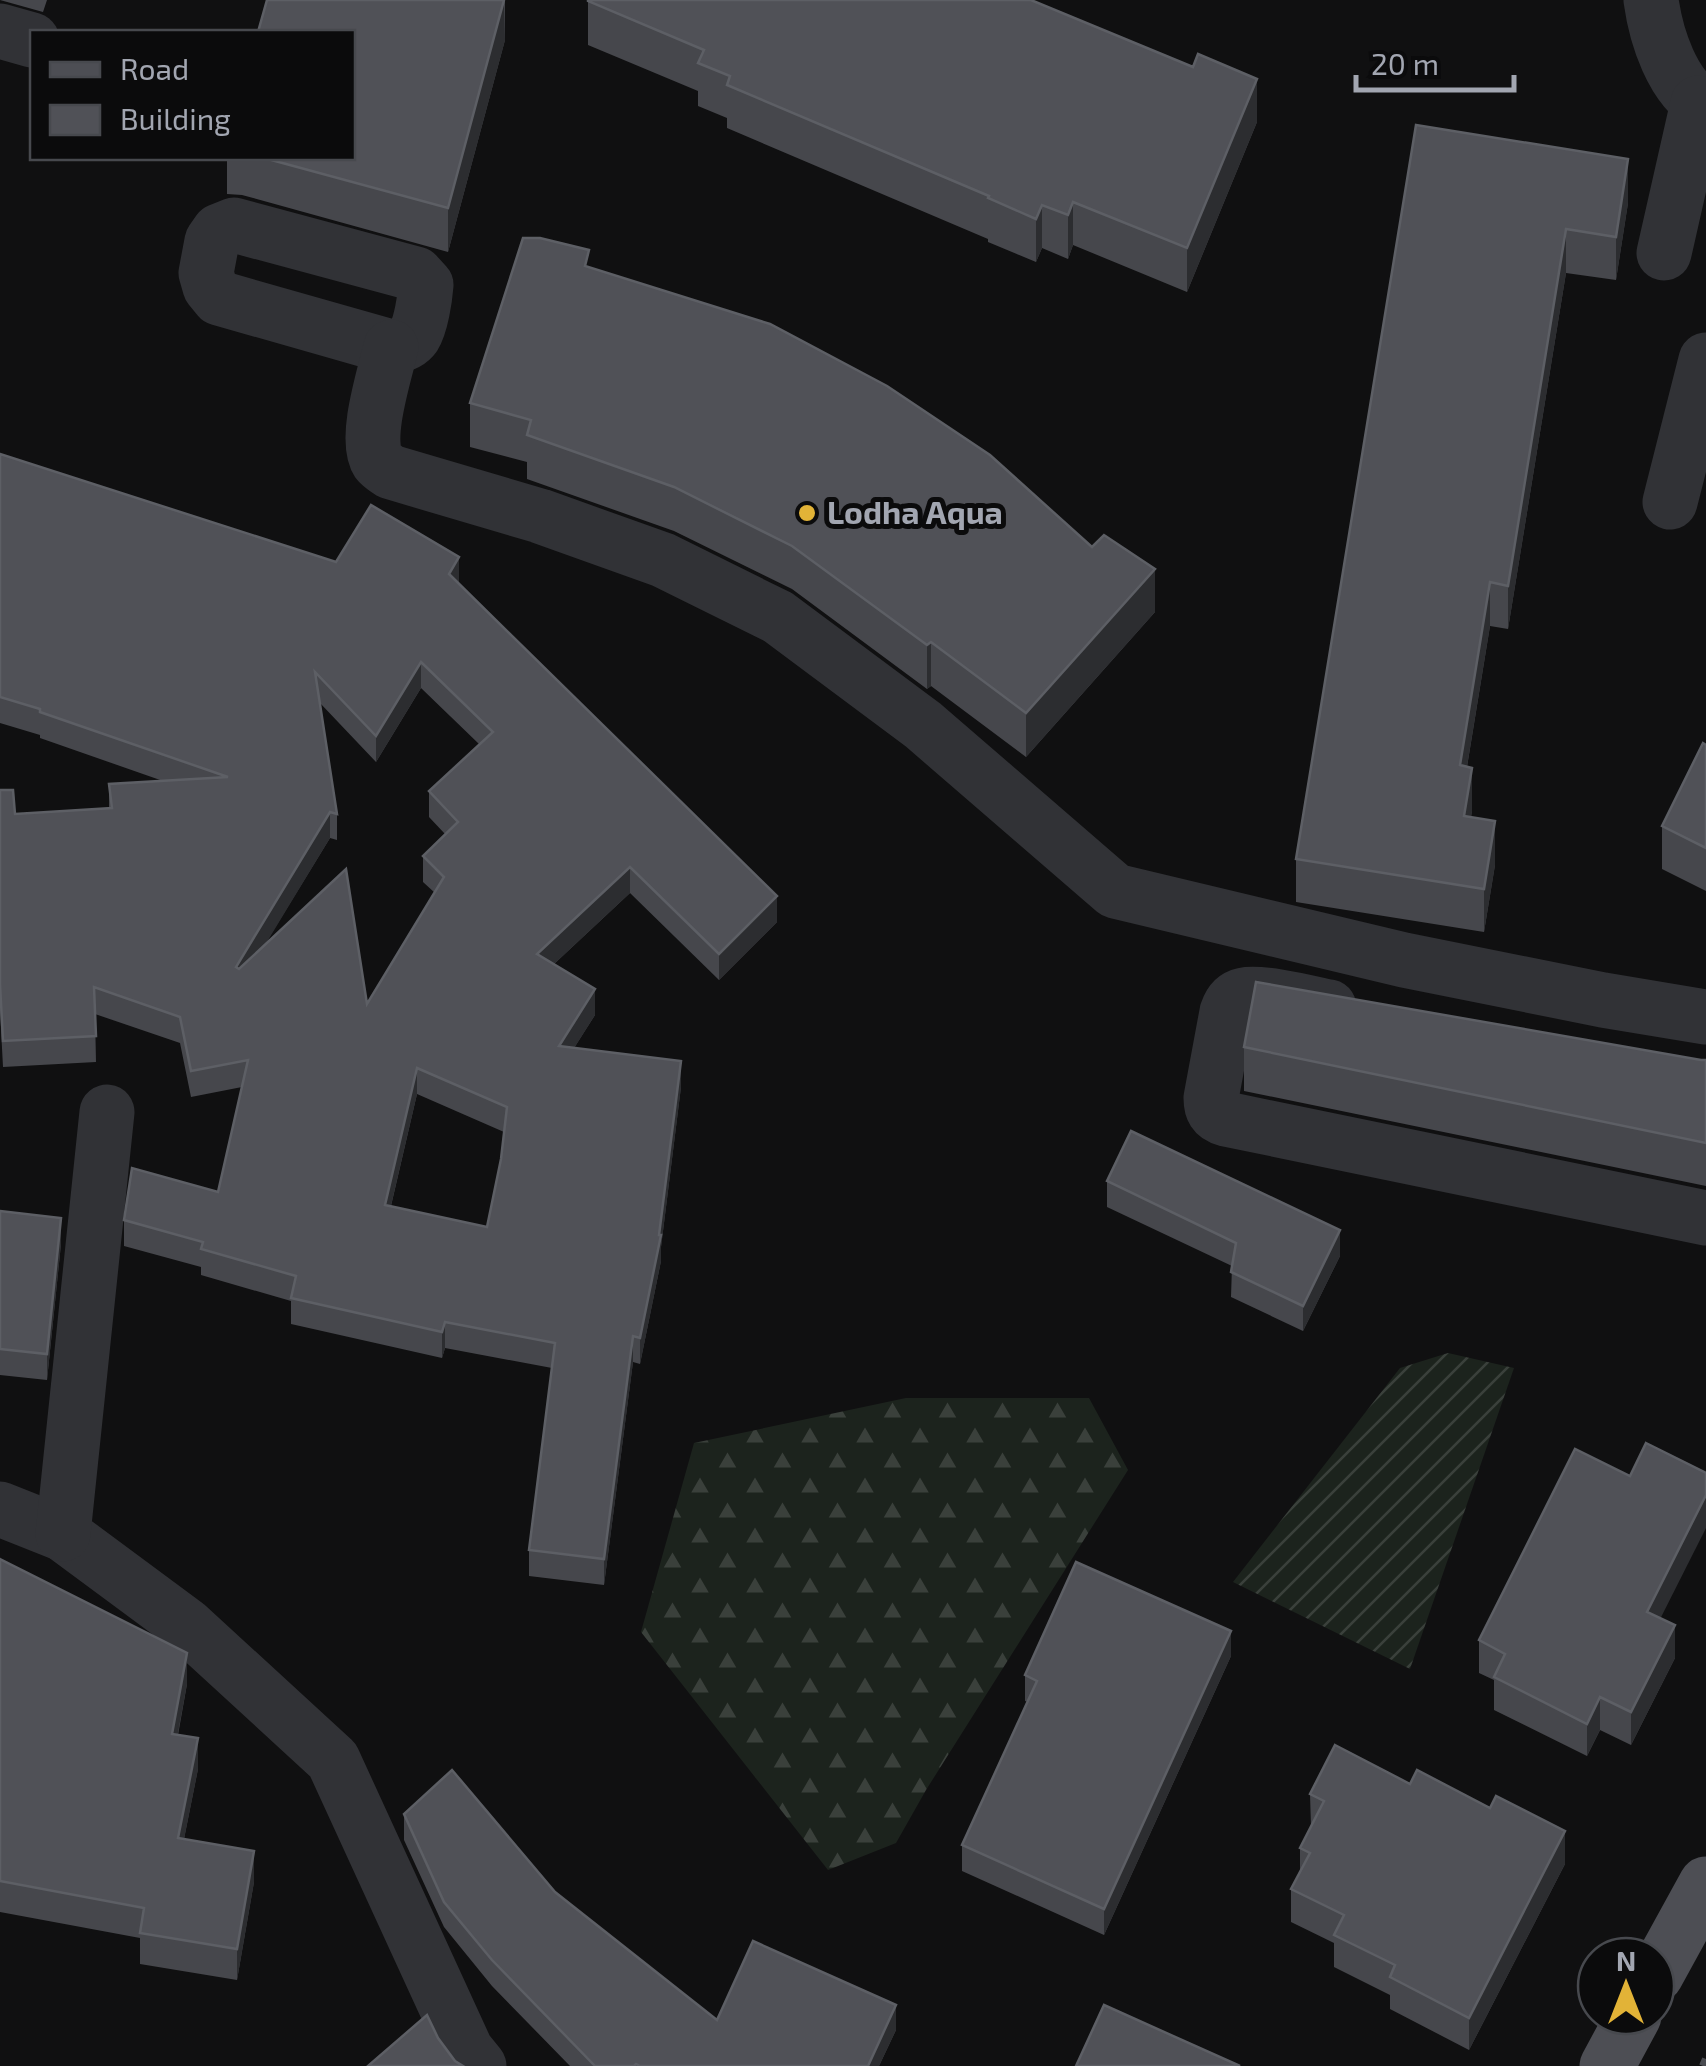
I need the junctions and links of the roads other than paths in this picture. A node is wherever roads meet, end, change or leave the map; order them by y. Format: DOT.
graph roads {
  1 [pos="1651,0"];
  2 [pos="0,30"];
  3 [pos="30,39"];
  4 [pos="1702,105"];
  5 [pos="1664,253"];
  6 [pos="391,347"];
  7 [pos="1706,360"];
  8 [pos="1670,502"];
  9 [pos="1371,1014"];
  10 [pos="1706,1017"];
  11 [pos="107,1112"];
  12 [pos="1706,1218"];
  13 [pos="0,1509"];
  14 [pos="63,1534"];
  15 [pos="1706,1884"];
  16 [pos="1676,1939"];
  17 [pos="1623,2036"];
  18 [pos="479,2066"];
  19 [pos="1607,2066"];
  1 -- 4 [label="street"];
  2 -- 3 [label="street"];
  4 -- 5 [label="street"];
  6 -- 10 [label="street"];
  7 -- 8 [label="street"];
  9 -- 12 [label="street"];
  11 -- 14 [label="street"];
  13 -- 14 [label="street"];
  14 -- 18 [label="street"];
  15 -- 16 [label="main road"];
  17 -- 19 [label="main road"];
}
